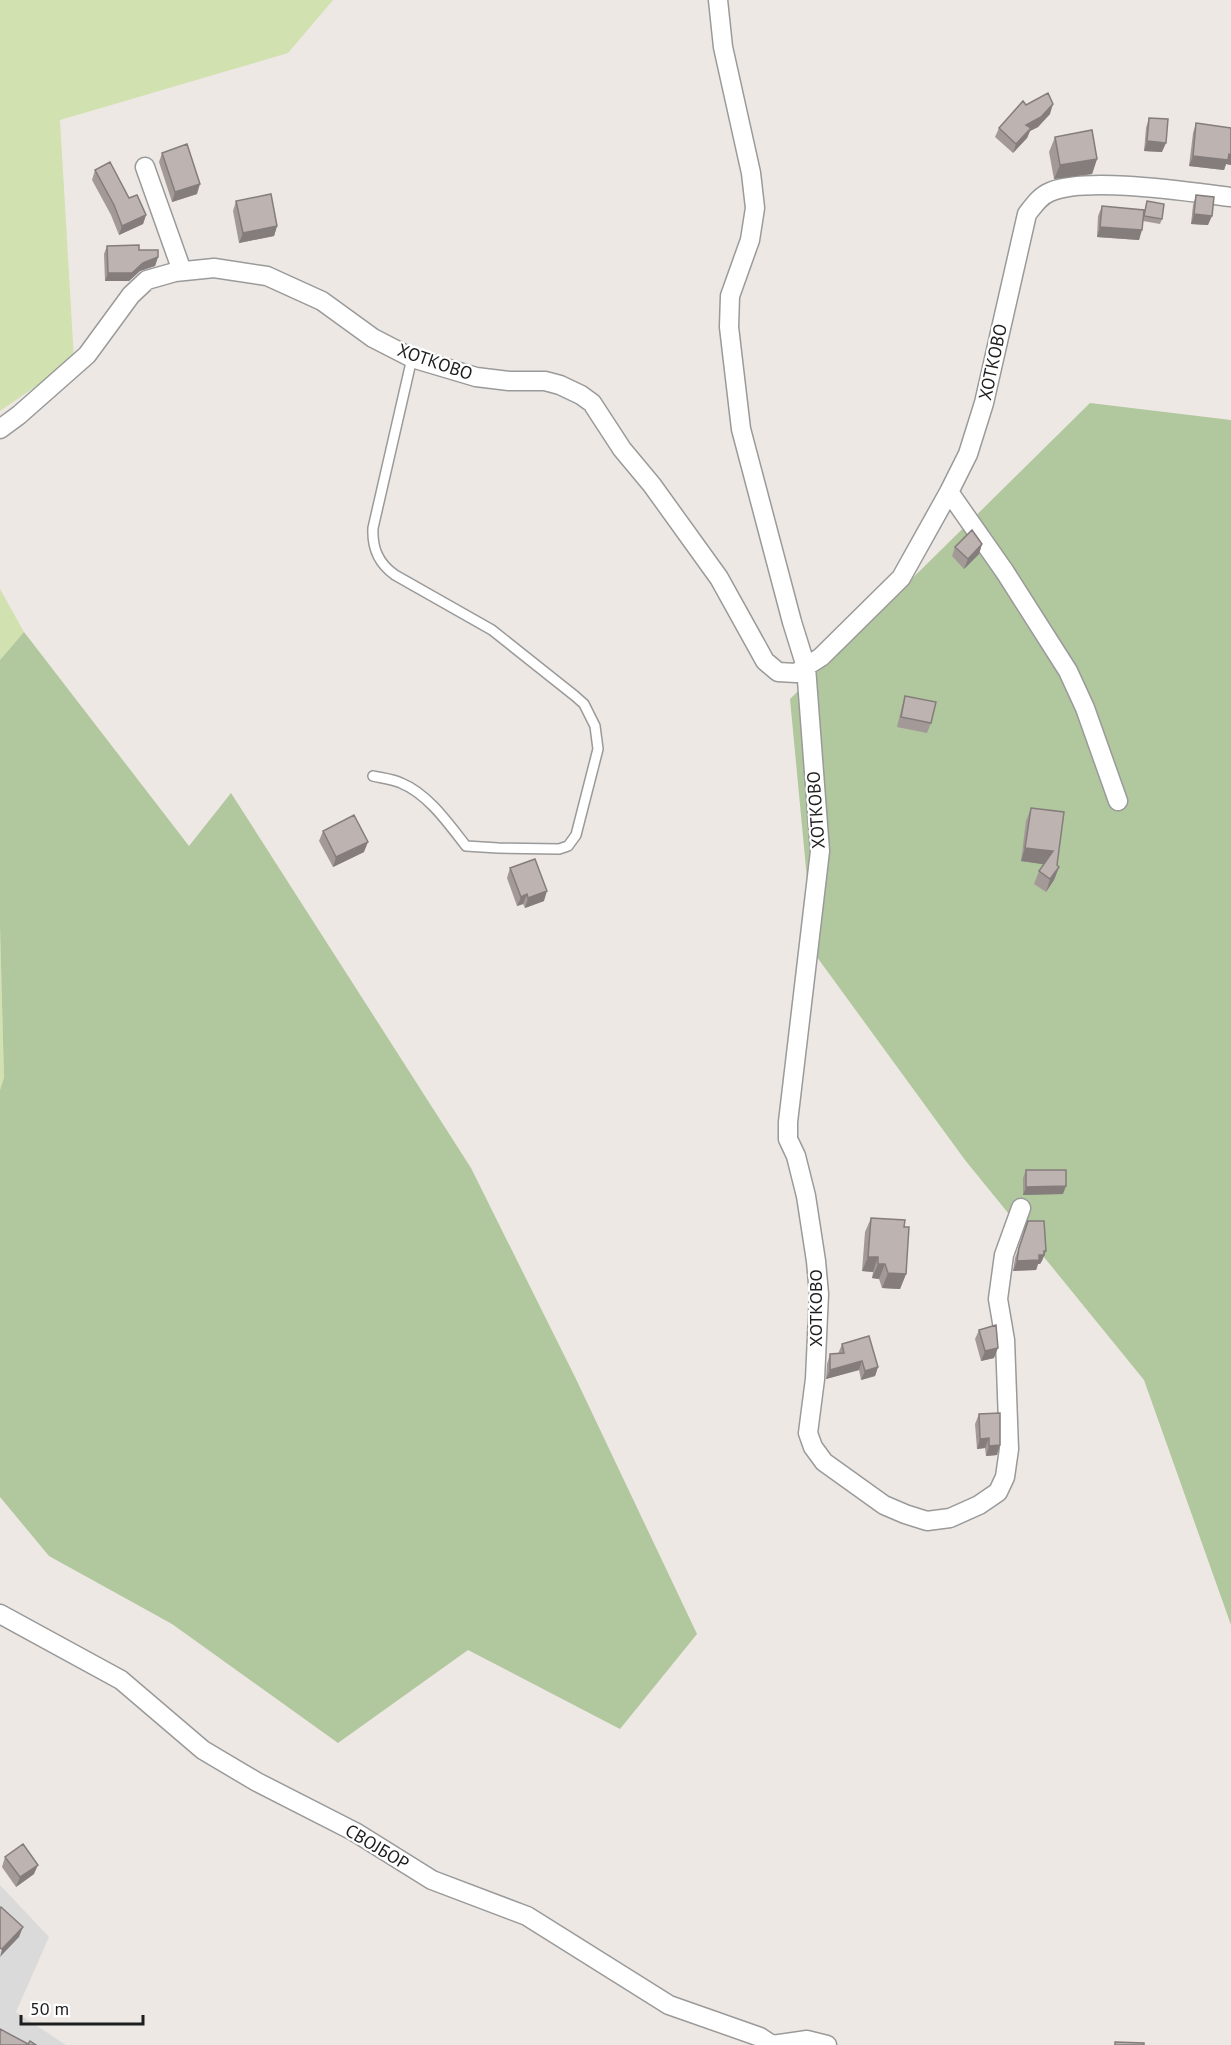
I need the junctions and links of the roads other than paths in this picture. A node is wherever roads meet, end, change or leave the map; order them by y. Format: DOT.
graph roads {
  1 [pos="718,0"];
  2 [pos="145,167"];
  3 [pos="1231,197"];
  4 [pos="182,271"];
  5 [pos="412,358"];
  6 [pos="0,429"];
  7 [pos="949,492"];
  8 [pos="806,668"];
  9 [pos="373,776"];
  10 [pos="1118,801"];
  11 [pos="1021,1209"];
  12 [pos="0,1614"];
  13 [pos="772,2045"];
  14 [pos="827,2045"];
  1 -- 8 [label="street, ХОТКОВО"];
  2 -- 4 [label="street"];
  3 -- 7 [label="street, ХОТКОВО"];
  4 -- 5 [label="street, ХОТКОВО"];
  4 -- 6 [label="street, ХОТКОВО"];
  5 -- 8 [label="street, ХОТКОВО"];
  5 -- 9 [label="lane"];
  7 -- 8 [label="street, ХОТКОВО"];
  7 -- 10 [label="street"];
  8 -- 11 [label="street, ХОТКОВО"];
  12 -- 13 [label="street, СВОЈБОР"];
  13 -- 14 [label="street"];
}
